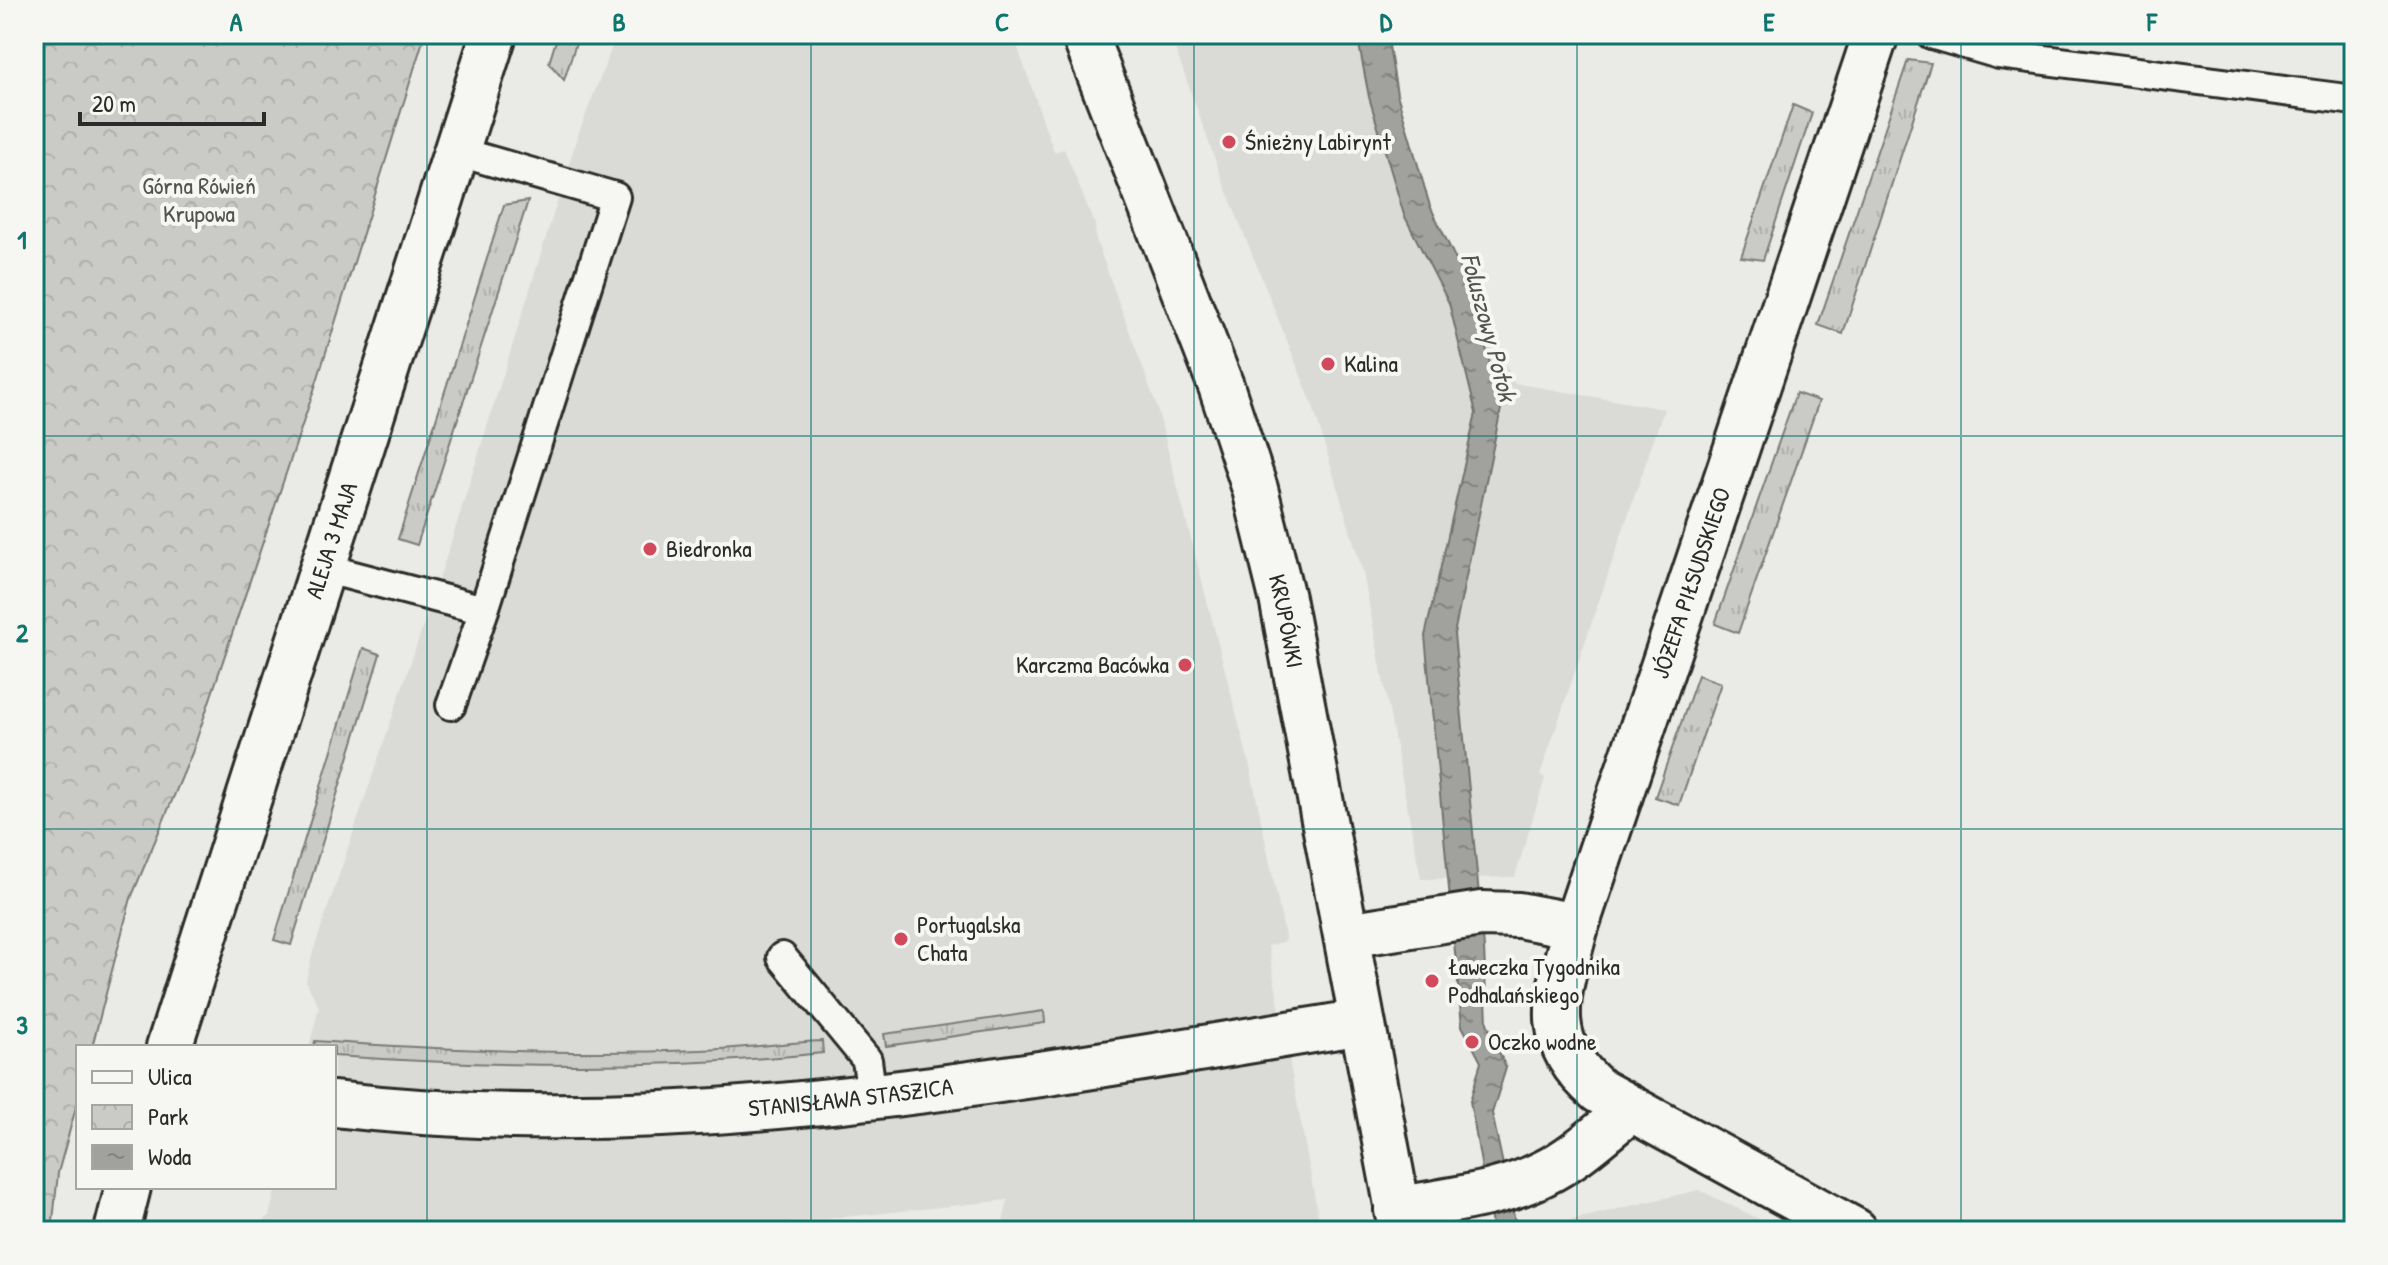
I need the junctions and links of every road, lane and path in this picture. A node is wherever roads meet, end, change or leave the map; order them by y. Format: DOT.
graph roads {
  1 [pos="494,34"];
  2 [pos="1084,34"];
  3 [pos="1876,34"];
  4 [pos="1931,34"];
  5 [pos="2354,100"];
  6 [pos="456,151"];
  7 [pos="323,568"];
  8 [pos="484,610"];
  9 [pos="451,705"];
  10 [pos="1576,926"];
  11 [pos="1347,935"];
  12 [pos="782,957"];
  13 [pos="1362,1022"];
  14 [pos="170,1045"];
  15 [pos="872,1097"];
  16 [pos="336,1104"];
  17 [pos="1630,1110"];
  18 [pos="128,1189"];
  19 [pos="1400,1220"];
  20 [pos="117,1231"];
  21 [pos="1855,1231"];
  1 -- 6 [label="street, ALEJA 3 MAJA"];
  2 -- 11 [label="street, KRUPÓWKI"];
  3 -- 10 [label="street, JÓZEFA PIŁSUDSKIEGO"];
  4 -- 5 [label="lane"];
  6 -- 7 [label="street, ALEJA 3 MAJA"];
  6 -- 8 [label="lane"];
  7 -- 8 [label="lane"];
  7 -- 14 [label="street, ALEJA 3 MAJA"];
  8 -- 9 [label="lane"];
  10 -- 11 [label="street"];
  10 -- 17 [label="street, JÓZEFA PIŁSUDSKIEGO"];
  11 -- 13 [label="street, KRUPÓWKI"];
  12 -- 15 [label="lane"];
  13 -- 15 [label="street, STANISŁAWA STASZICA"];
  13 -- 19 [label="street, KRUPÓWKI"];
  15 -- 16 [label="street, STANISŁAWA STASZICA"];
  17 -- 19 [label="street"];
  17 -- 21 [label="street"];
  18 -- 20 [label="street"];
}
